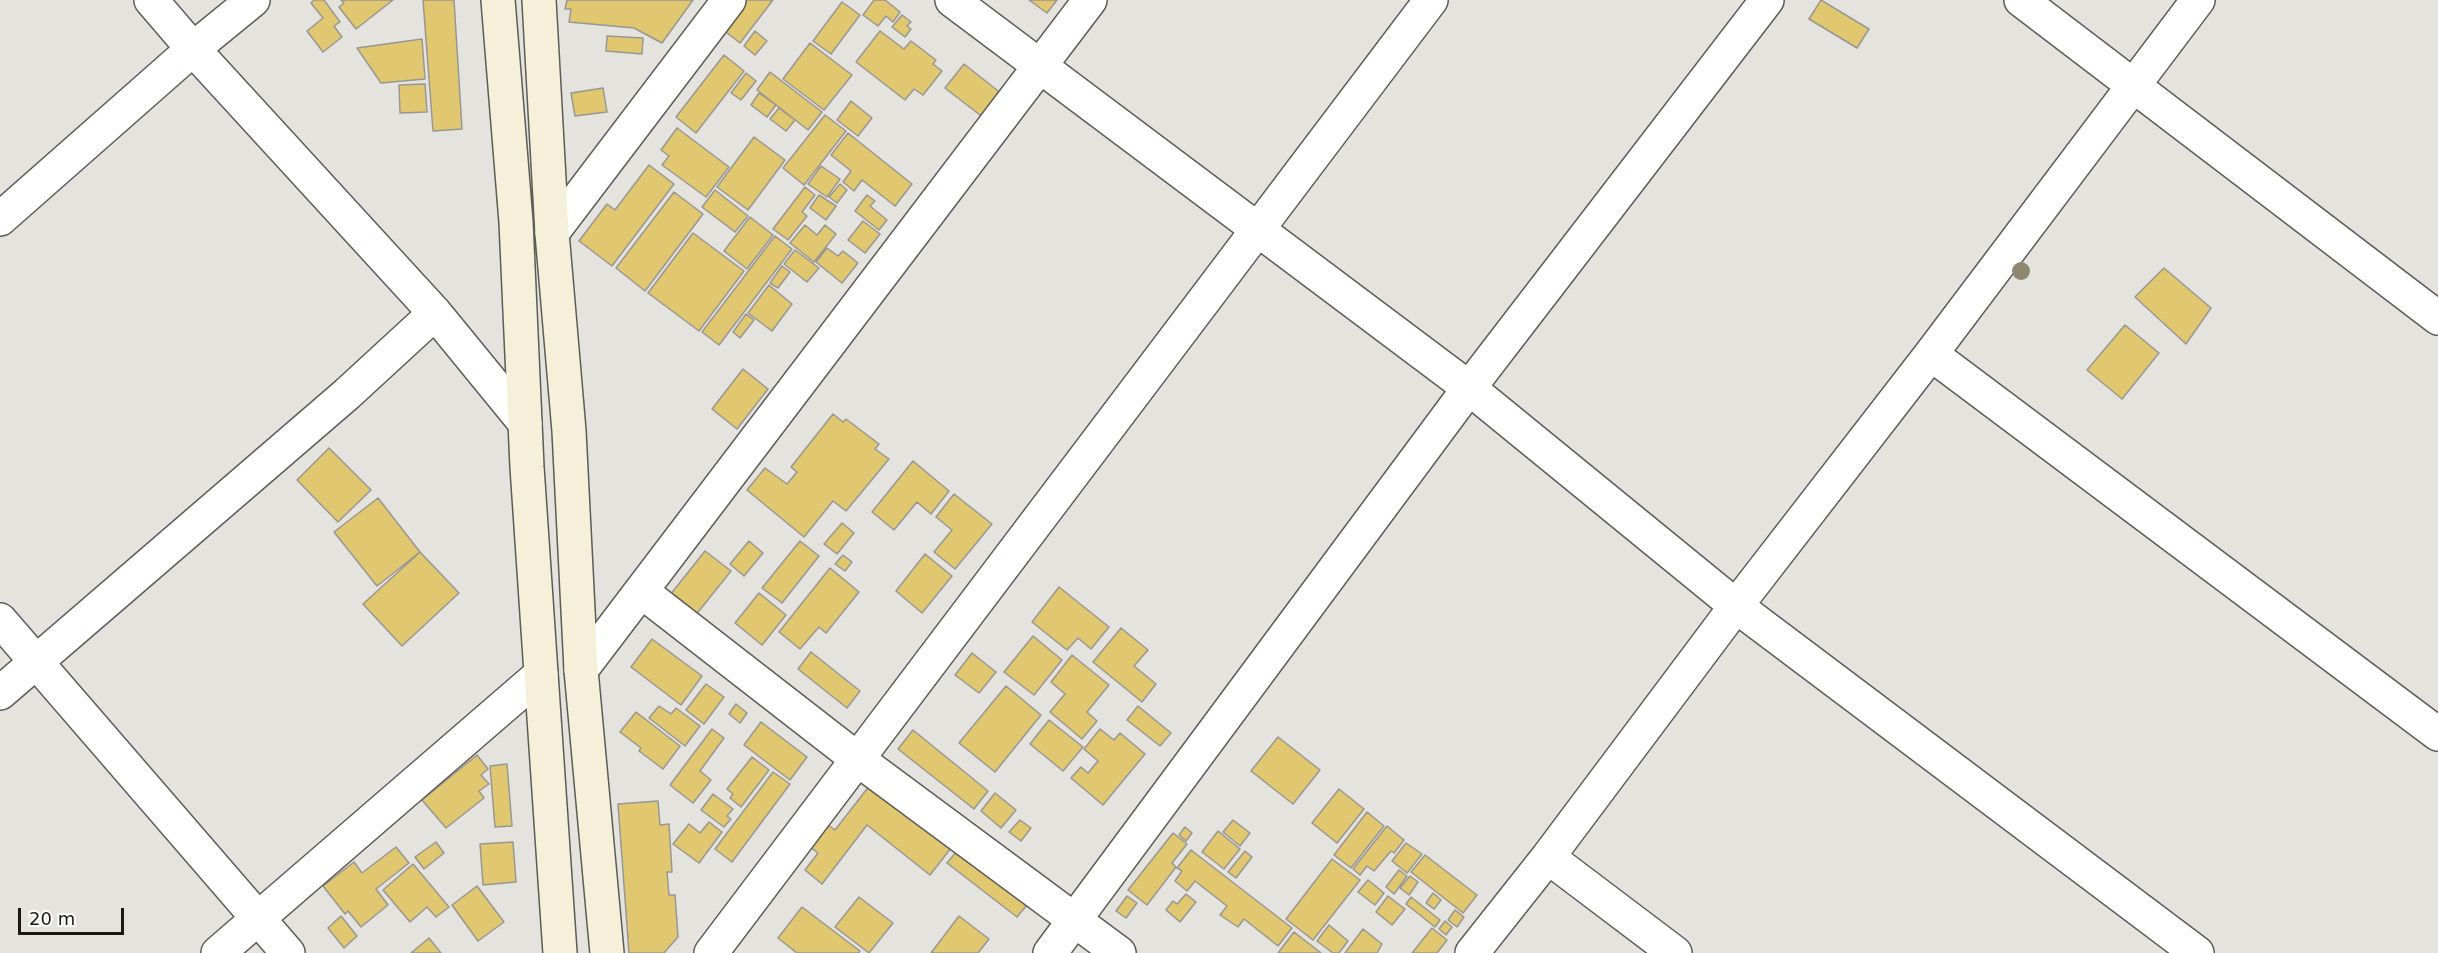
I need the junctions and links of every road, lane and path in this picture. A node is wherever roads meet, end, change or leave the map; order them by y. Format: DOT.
graph roads {
  1 [pos="151,0"];
  2 [pos="254,0"];
  3 [pos="498,0"];
  4 [pos="539,0"];
  5 [pos="729,0"];
  6 [pos="952,0"];
  7 [pos="1090,0"];
  8 [pos="1431,0"];
  9 [pos="1767,0"];
  10 [pos="2021,0"];
  11 [pos="2198,0"];
  12 [pos="193,49"];
  13 [pos="1040,66"];
  14 [pos="2134,85"];
  15 [pos="0,219"];
  16 [pos="1259,230"];
  17 [pos="552,233"];
  18 [pos="435,313"];
  19 [pos="2438,318"];
  20 [pos="1931,354"];
  21 [pos="1469,388"];
  22 [pos="525,423"];
  23 [pos="641,591"];
  24 [pos="1736,606"];
  25 [pos="0,620"];
  26 [pos="36,662"];
  27 [pos="581,670"];
  28 [pos="541,674"];
  29 [pos="0,693"];
  30 [pos="2438,734"];
  31 [pos="856,758"];
  32 [pos="1548,857"];
  33 [pos="259,917"];
  34 [pos="1075,920"];
  35 [pos="218,953"];
  36 [pos="288,953"];
  37 [pos="560,953"];
  38 [pos="607,953"];
  39 [pos="711,953"];
  40 [pos="1050,953"];
  41 [pos="1119,953"];
  42 [pos="1472,953"];
  43 [pos="1675,953"];
  44 [pos="2197,953"];
  1 -- 12 [label="street"];
  2 -- 12 [label="street"];
  3 -- 22 [label="main road"];
  4 -- 17 [label="main road"];
  5 -- 17 [label="street"];
  6 -- 13 [label="street"];
  7 -- 13 [label="street"];
  8 -- 16 [label="street"];
  9 -- 21 [label="street"];
  10 -- 14 [label="street"];
  11 -- 14 [label="street"];
  12 -- 15 [label="street"];
  12 -- 18 [label="street"];
  13 -- 16 [label="street"];
  13 -- 23 [label="street"];
  14 -- 19 [label="street"];
  14 -- 20 [label="street"];
  16 -- 21 [label="street"];
  16 -- 31 [label="street"];
  17 -- 27 [label="main road"];
  18 -- 22 [label="street"];
  18 -- 26 [label="street"];
  20 -- 24 [label="street"];
  20 -- 30 [label="street"];
  21 -- 24 [label="street"];
  21 -- 34 [label="street"];
  22 -- 28 [label="main road"];
  23 -- 27 [label="street"];
  23 -- 31 [label="street"];
  24 -- 32 [label="street"];
  24 -- 44 [label="street"];
  25 -- 26 [label="street"];
  26 -- 29 [label="street"];
  26 -- 33 [label="street"];
  27 -- 38 [label="main road"];
  28 -- 33 [label="street"];
  28 -- 37 [label="main road"];
  31 -- 34 [label="street"];
  31 -- 39 [label="street"];
  32 -- 42 [label="street"];
  32 -- 43 [label="street"];
  33 -- 35 [label="street"];
  33 -- 36 [label="street"];
  34 -- 40 [label="street"];
  34 -- 41 [label="street"];
}
